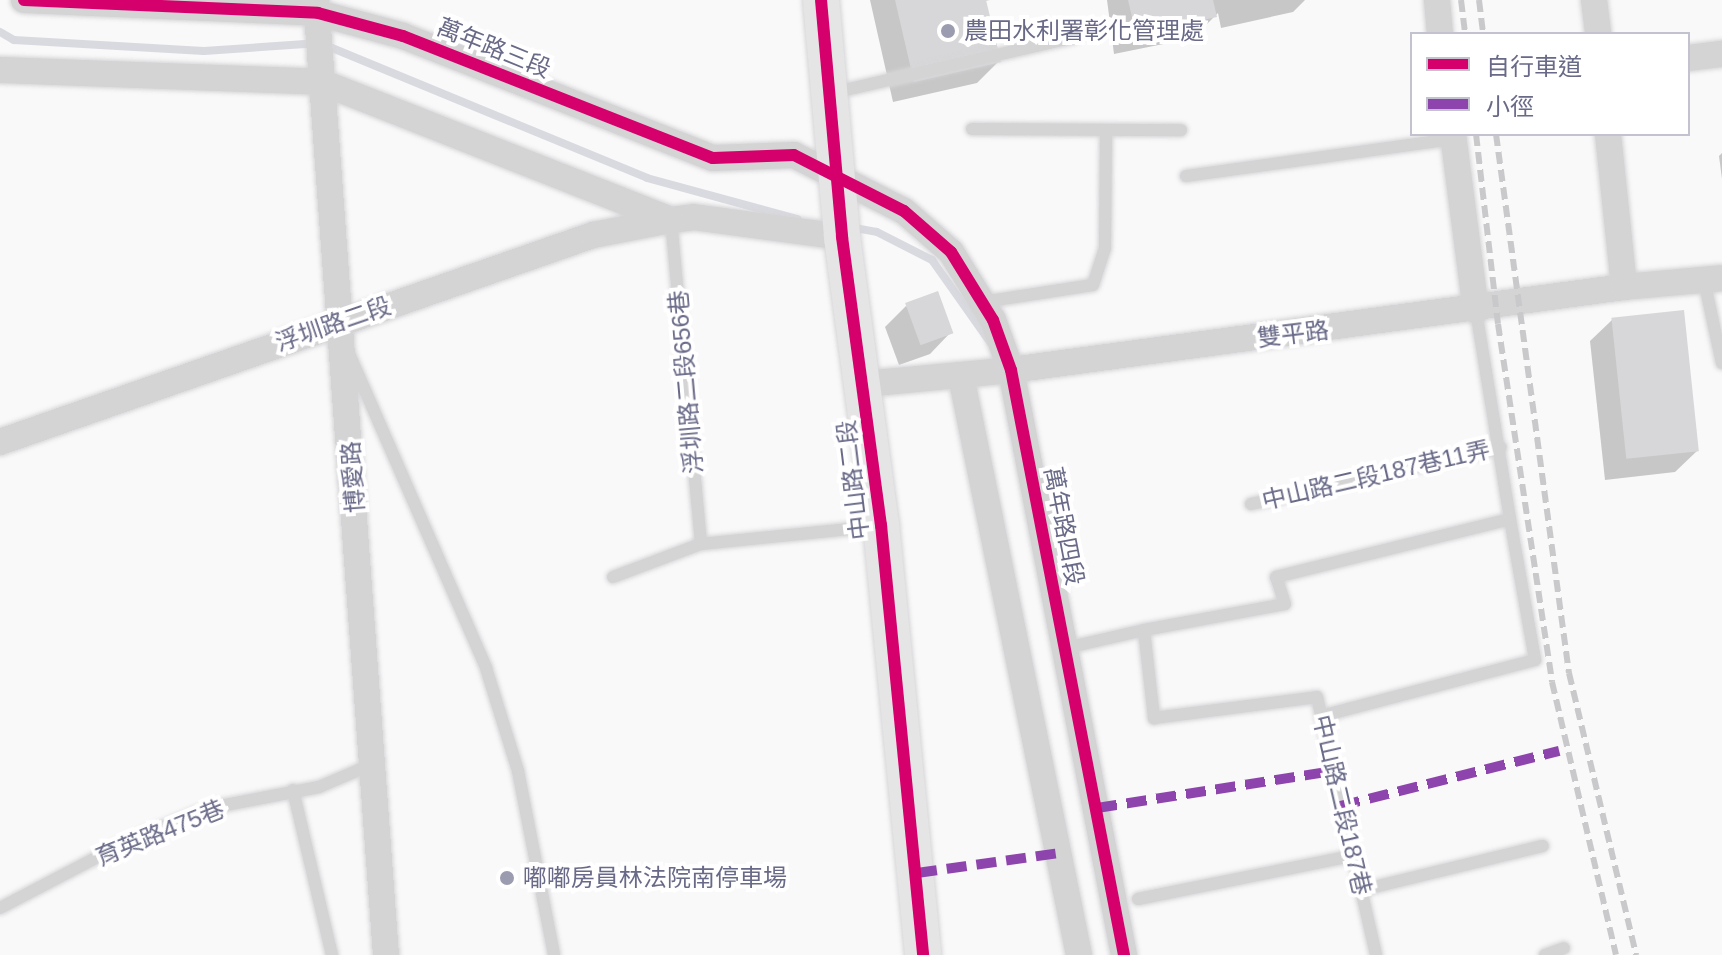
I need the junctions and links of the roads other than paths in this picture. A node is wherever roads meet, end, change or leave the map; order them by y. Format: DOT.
graph roads {
  1 [pos="24,0"];
  2 [pos="821,0"];
  3 [pos="1437,0"];
  4 [pos="1594,0"];
  5 [pos="317,6"];
  6 [pos="1440,32"];
  7 [pos="1598,32"];
  8 [pos="1074,37"];
  9 [pos="1722,54"];
  10 [pos="1690,58"];
  11 [pos="7,75"];
  12 [pos="321,82"];
  13 [pos="830,93"];
  14 [pos="972,129"];
  15 [pos="1106,130"];
  16 [pos="1181,130"];
  17 [pos="1453,136"];
  18 [pos="1608,136"];
  19 [pos="1186,176"];
  20 [pos="838,177"];
  21 [pos="671,220"];
  22 [pos="842,237"];
  23 [pos="1713,279"];
  24 [pos="1624,287"];
  25 [pos="983,303"];
  26 [pos="1476,311"];
  27 [pos="342,329"];
  28 [pos="1722,363"];
  29 [pos="1011,370"];
  30 [pos="961,376"];
  31 [pos="864,384"];
  32 [pos="0,442"];
  33 [pos="1501,447"];
  34 [pos="1251,504"];
  35 [pos="1510,519"];
  36 [pos="881,525"];
  37 [pos="701,544"];
  38 [pos="613,577"];
  39 [pos="1144,630"];
  40 [pos="1066,648"];
  41 [pos="1321,716"];
  42 [pos="373,764"];
  43 [pos="293,790"];
  44 [pos="1543,846"];
  45 [pos="1351,856"];
  46 [pos="1362,890"];
  47 [pos="1138,899"];
  48 [pos="0,908"];
  49 [pos="1564,948"];
  50 [pos="332,955"];
  51 [pos="386,955"];
  52 [pos="554,955"];
  53 [pos="923,955"];
  54 [pos="1079,955"];
  55 [pos="1124,955"];
  56 [pos="1376,955"];
  57 [pos="1545,955"];
  1 -- 5 [label="street, 萬年路三段"];
  2 -- 13 [label="street, 中山路二段"];
  3 -- 6 [label="street"];
  4 -- 7 [label="street"];
  5 -- 12 [label="street, 博愛路"];
  5 -- 20 [label="street, 萬年路三段"];
  8 -- 13 [label="lane"];
  9 -- 10 [label="street"];
  11 -- 12 [label="street"];
  12 -- 21 [label="street"];
  12 -- 27 [label="street, 博愛路"];
  13 -- 20 [label="street, 中山路二段"];
  14 -- 15 [label="lane"];
  15 -- 16 [label="lane"];
  15 -- 25 [label="lane"];
  17 -- 19 [label="lane"];
  17 -- 26 [label="street"];
  18 -- 24 [label="street"];
  20 -- 22 [label="street, 中山路二段"];
  20 -- 25 [label="street, 萬年路四段"];
  21 -- 22 [label="street"];
  21 -- 27 [label="street, 浮圳路二段"];
  21 -- 37 [label="lane, 浮圳路二段656巷"];
  22 -- 31 [label="street, 中山路二段"];
  23 -- 24 [label="street, 雙平路"];
  23 -- 28 [label="lane"];
  24 -- 26 [label="street, 雙平路"];
  25 -- 29 [label="street, 萬年路四段"];
  26 -- 29 [label="street, 雙平路"];
  26 -- 33 [label="lane"];
  27 -- 32 [label="street, 浮圳路二段"];
  27 -- 42 [label="street, 博愛路"];
  27 -- 52 [label="lane"];
  29 -- 30 [label="street, 雙平路"];
  29 -- 40 [label="street, 萬年路四段"];
  30 -- 31 [label="street, 雙平路"];
  30 -- 54 [label="street"];
  31 -- 36 [label="street, 中山路二段"];
  33 -- 34 [label="lane, 中山路二段187巷11弄"];
  33 -- 35 [label="lane"];
  35 -- 39 [label="lane"];
  35 -- 41 [label="lane"];
  36 -- 37 [label="lane"];
  36 -- 53 [label="street, 中山路二段"];
  37 -- 38 [label="lane"];
  39 -- 40 [label="lane"];
  39 -- 41 [label="lane, 中山路二段187巷"];
  40 -- 55 [label="street, 萬年路四段"];
  41 -- 45 [label="lane, 中山路二段187巷"];
  42 -- 43 [label="lane, 育英路475巷"];
  42 -- 51 [label="street, 博愛路"];
  43 -- 48 [label="lane, 育英路475巷"];
  43 -- 50 [label="lane"];
  44 -- 46 [label="lane"];
  45 -- 46 [label="lane, 中山路二段187巷"];
  45 -- 47 [label="lane"];
  46 -- 56 [label="lane, 中山路二段187巷"];
  49 -- 57 [label="lane"];
}
